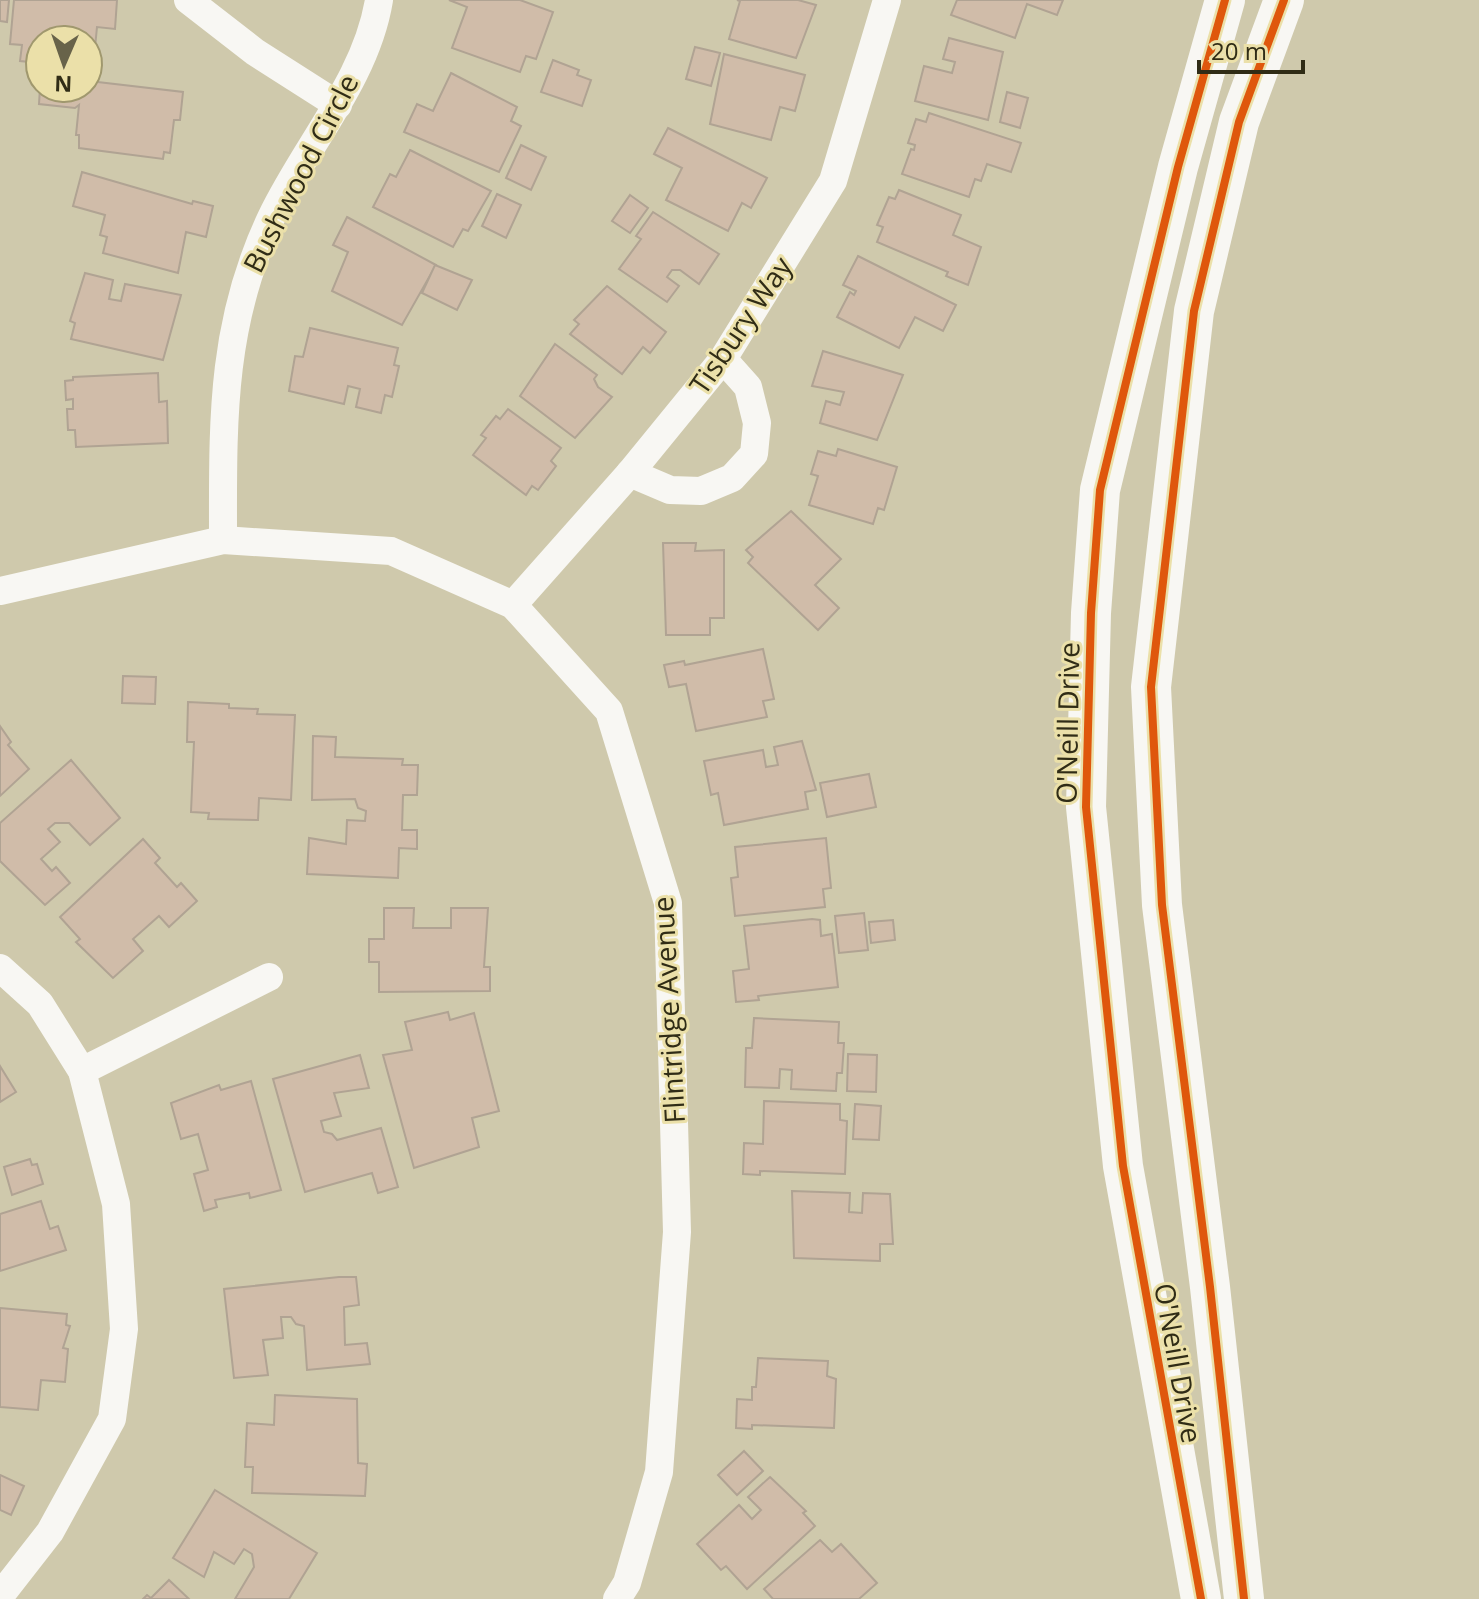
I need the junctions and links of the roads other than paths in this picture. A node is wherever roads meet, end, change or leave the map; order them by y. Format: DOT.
graph roads {
  1 [pos="188,0"];
  2 [pos="379,0"];
  3 [pos="887,0"];
  4 [pos="1225,0"];
  5 [pos="1284,0"];
  6 [pos="338,105"];
  7 [pos="723,359"];
  8 [pos="630,473"];
  9 [pos="223,540"];
  10 [pos="0,591"];
  11 [pos="513,605"];
  12 [pos="0,968"];
  13 [pos="269,977"];
  14 [pos="82,1071"];
  15 [pos="0,1596"];
  16 [pos="617,1599"];
  17 [pos="1201,1599"];
  18 [pos="1244,1599"];
  1 -- 6 [label="street"];
  2 -- 6 [label="street, Bushwood Circle"];
  3 -- 7 [label="street, Tisbury Way"];
  4 -- 17 [label="main road, O'Neill Drive"];
  5 -- 18 [label="main road, O'Neill Drive"];
  6 -- 9 [label="street, Bushwood Circle"];
  7 -- 8 [label="street, Tisbury Way"];
  7 -- 8 [label="street"];
  8 -- 11 [label="street, Tisbury Way"];
  9 -- 10 [label="street, Flintridge Avenue"];
  9 -- 11 [label="street, Flintridge Avenue"];
  11 -- 16 [label="street, Flintridge Avenue"];
  12 -- 14 [label="street"];
  13 -- 14 [label="street"];
  14 -- 15 [label="street"];
}
